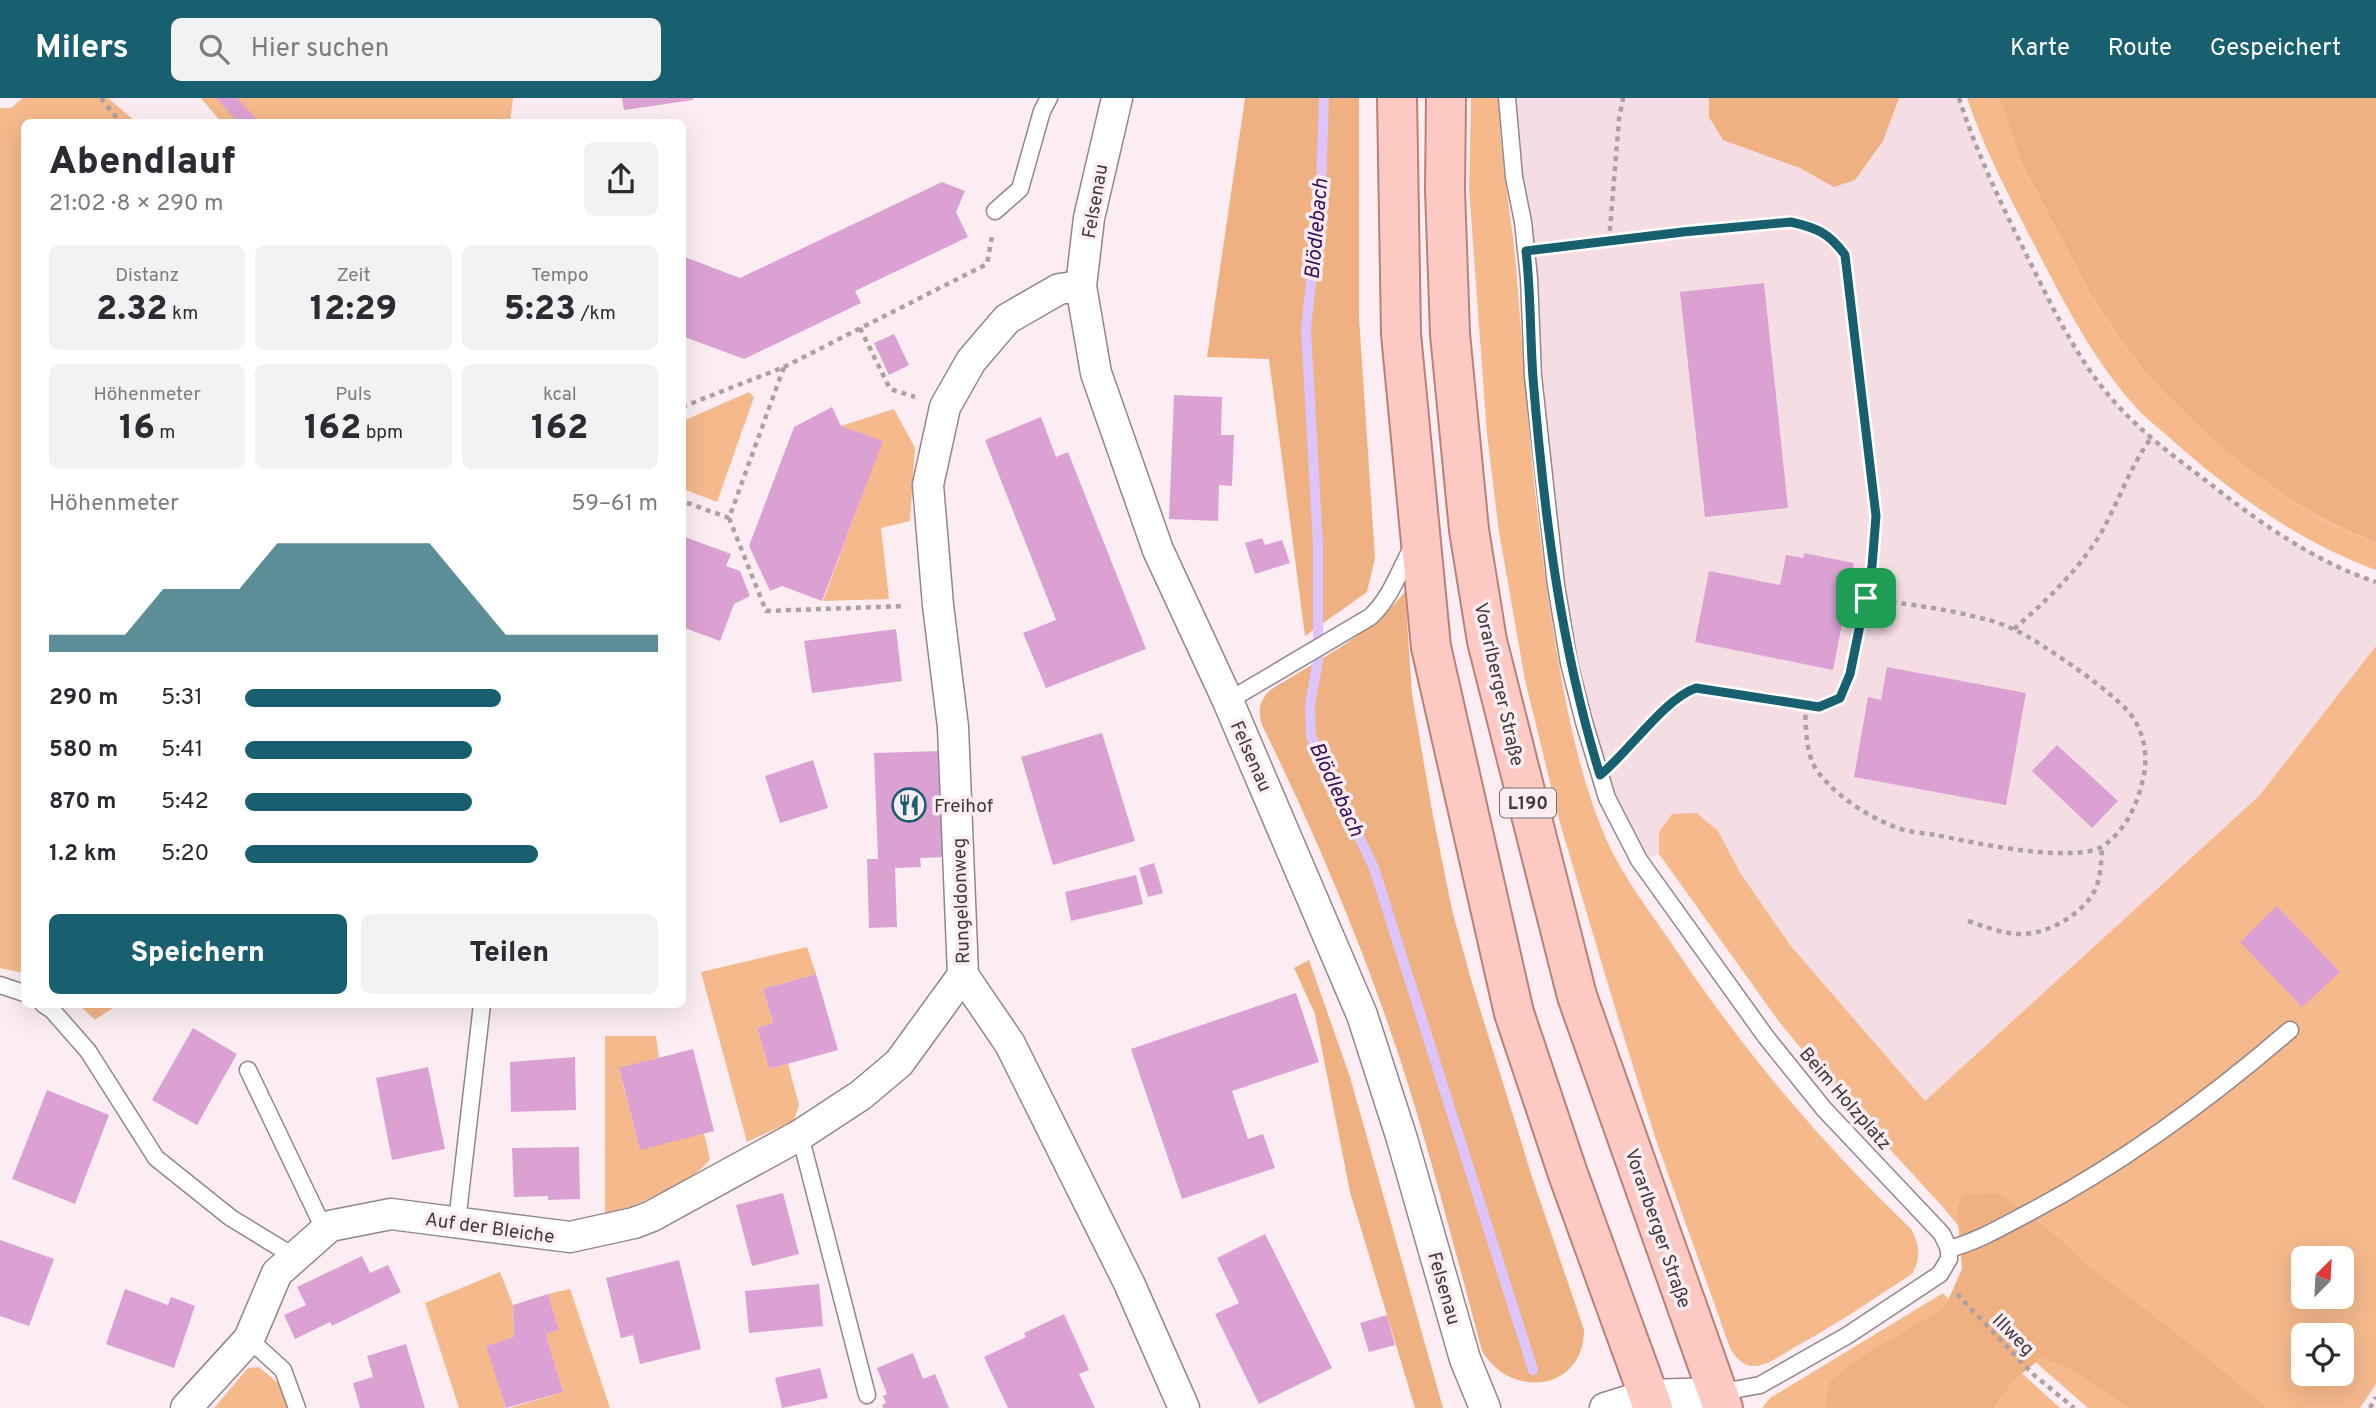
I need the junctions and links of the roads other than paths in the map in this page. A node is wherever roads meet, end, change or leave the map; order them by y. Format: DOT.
graph roads {
  1 [pos="1049,98"];
  2 [pos="1117,98"];
  3 [pos="1396,98"];
  4 [pos="1446,98"];
  5 [pos="1507,98"];
  6 [pos="995,211"];
  7 [pos="1081,286"];
  8 [pos="1419,535"];
  9 [pos="1228,701"];
  10 [pos="963,975"];
  11 [pos="0,985"];
  12 [pos="21,992"];
  13 [pos="49,1008"];
  14 [pos="482,1008"];
  15 [pos="2290,1030"];
  16 [pos="248,1070"];
  17 [pos="800,1135"];
  18 [pos="457,1222"];
  19 [pos="325,1231"];
  20 [pos="1950,1249"];
  21 [pos="295,1257"];
  22 [pos="250,1339"];
  23 [pos="867,1395"];
  24 [pos="1720,1400"];
  25 [pos="1650,1402"];
  26 [pos="186,1408"];
  27 [pos="297,1408"];
  28 [pos="1184,1408"];
  29 [pos="1485,1408"];
  30 [pos="1605,1408"];
  1 -- 6 [label="lane"];
  2 -- 7 [label="street, Felsenau"];
  3 -- 8 [label="main road"];
  4 -- 24 [label="main road, Vorarlberger Straße / L190"];
  5 -- 20 [label="lane, Beim Holzplatz"];
  7 -- 9 [label="street, Felsenau"];
  7 -- 10 [label="street, Rungeldonweg"];
  8 -- 9 [label="lane"];
  8 -- 25 [label="main road"];
  9 -- 29 [label="street, Felsenau"];
  10 -- 17 [label="street, Auf der Bleiche"];
  10 -- 28 [label="street, Rungeldonweg"];
  11 -- 12 [label="lane"];
  13 -- 21 [label="lane"];
  14 -- 18 [label="lane"];
  15 -- 20 [label="lane"];
  16 -- 19 [label="lane"];
  17 -- 18 [label="street, Auf der Bleiche"];
  17 -- 23 [label="lane"];
  18 -- 19 [label="street, Auf der Bleiche"];
  19 -- 21 [label="street, Auf der Bleiche"];
  20 -- 24 [label="lane"];
  21 -- 22 [label="street, Auf der Bleiche"];
  22 -- 26 [label="street, Auf der Bleiche"];
  22 -- 27 [label="lane"];
  24 -- 25 [label="street"];
  25 -- 30 [label="street"];
}
